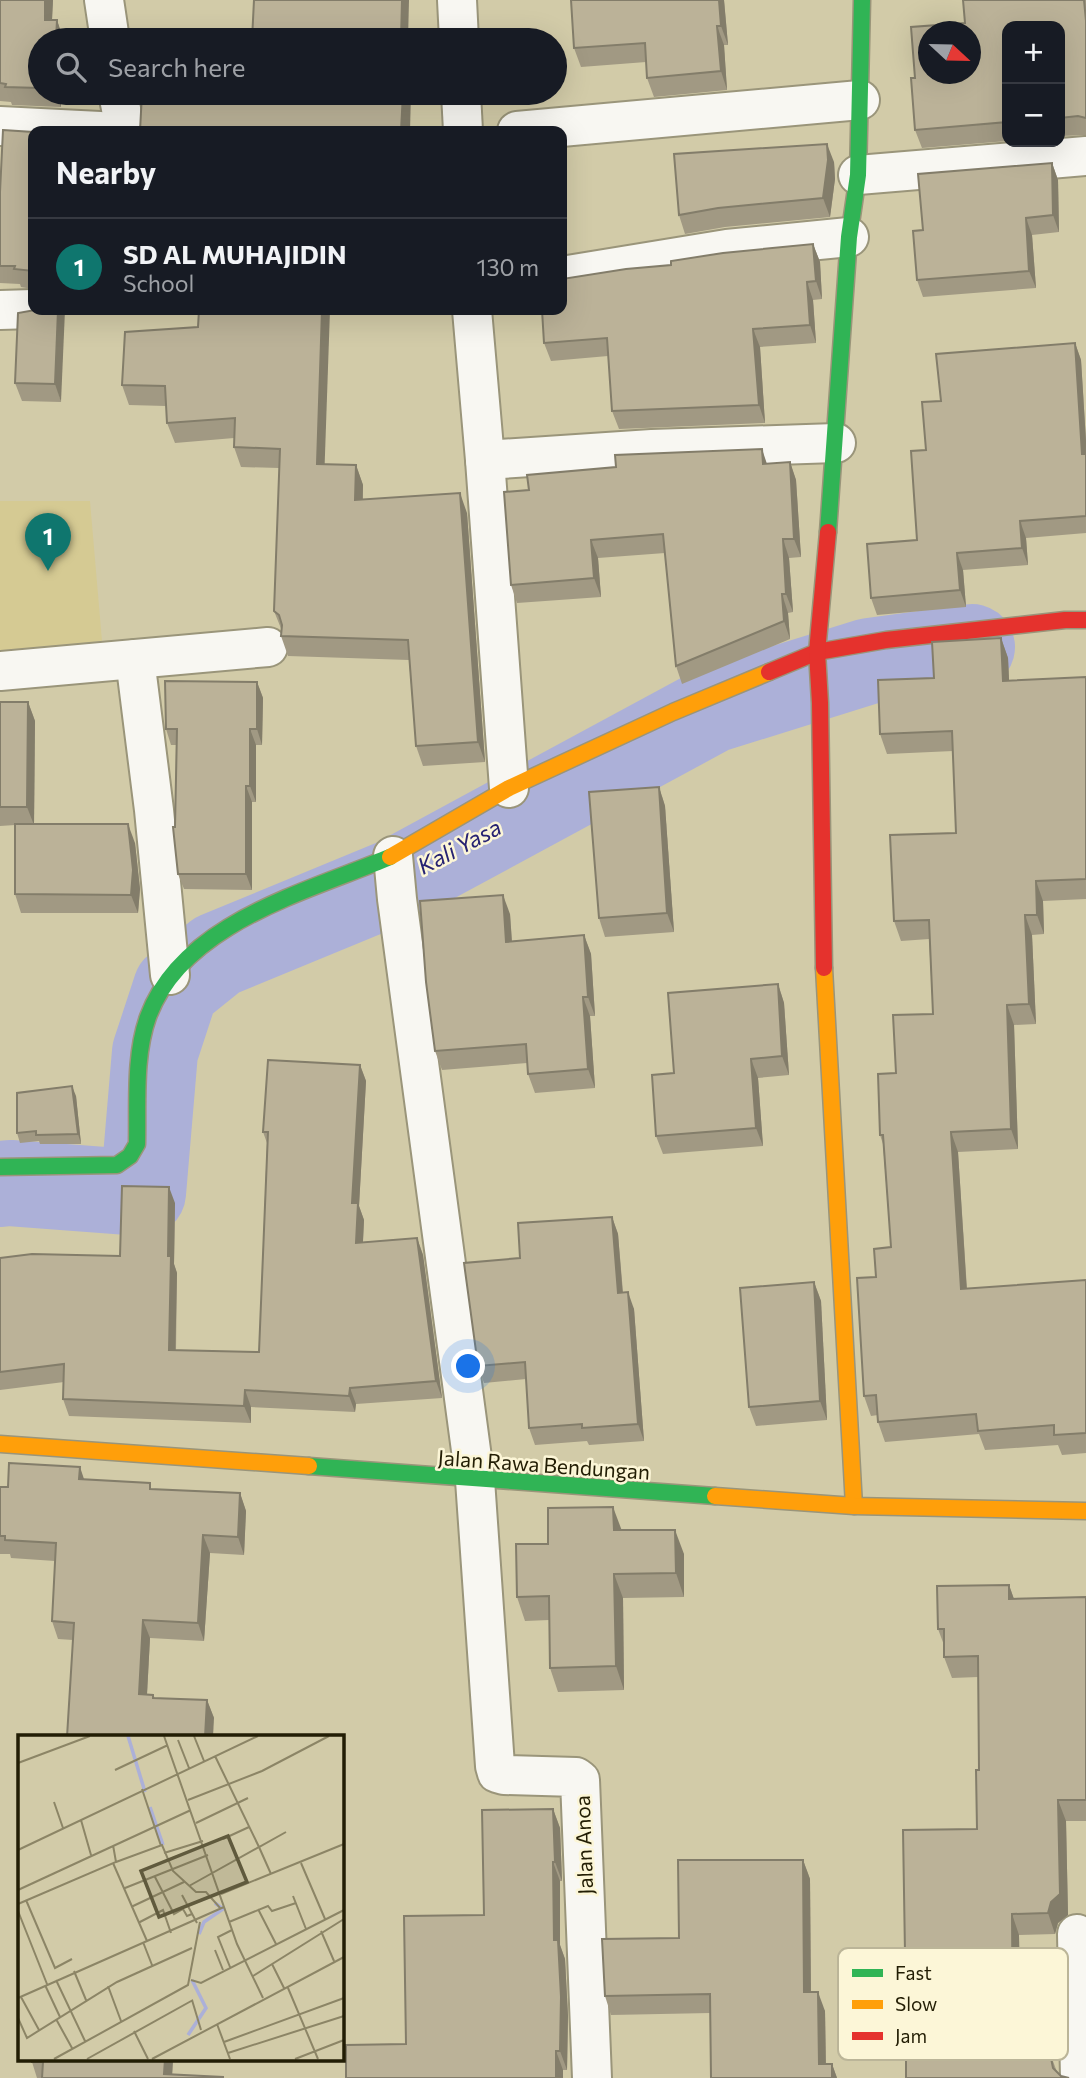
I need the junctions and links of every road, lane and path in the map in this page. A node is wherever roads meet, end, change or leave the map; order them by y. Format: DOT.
graph roads {
  1 [pos="104,0"];
  2 [pos="457,0"];
  3 [pos="862,0"];
  4 [pos="108,28"];
  5 [pos="458,28"];
  6 [pos="860,100"];
  7 [pos="120,105"];
  8 [pos="462,105"];
  9 [pos="0,126"];
  10 [pos="121,126"];
  11 [pos="463,126"];
  12 [pos="567,126"];
  13 [pos="28,127"];
  14 [pos="1086,156"];
  15 [pos="858,175"];
  16 [pos="849,237"];
  17 [pos="567,275"];
  18 [pos="28,309"];
  19 [pos="0,310"];
  20 [pos="472,315"];
  21 [pos="836,443"];
  22 [pos="485,460"];
  23 [pos="1086,621"];
  24 [pos="268,647"];
  25 [pos="135,659"];
  26 [pos="817,659"];
  27 [pos="0,671"];
  28 [pos="509,788"];
  29 [pos="395,877"];
  30 [pos="170,975"];
  31 [pos="0,1167"];
  32 [pos="0,1444"];
  33 [pos="475,1480"];
  34 [pos="854,1506"];
  35 [pos="1086,1511"];
  36 [pos="1077,1934"];
  37 [pos="592,2078"];
  38 [pos="1080,2078"];
  1 -- 4 [label="street"];
  2 -- 5 [label="street"];
  3 -- 6 [label="street"];
  6 -- 12 [label="street"];
  6 -- 15 [label="street"];
  7 -- 10 [label="street"];
  8 -- 11 [label="street"];
  9 -- 13 [label="street"];
  14 -- 15 [label="street"];
  15 -- 16 [label="street"];
  16 -- 17 [label="street"];
  16 -- 21 [label="street"];
  18 -- 19 [label="street"];
  20 -- 22 [label="street"];
  21 -- 22 [label="street"];
  21 -- 26 [label="street"];
  22 -- 28 [label="street"];
  23 -- 26 [label="street"];
  24 -- 25 [label="street"];
  25 -- 27 [label="street"];
  25 -- 30 [label="street"];
  26 -- 28 [label="street"];
  26 -- 34 [label="street"];
  28 -- 29 [label="street"];
  29 -- 30 [label="street"];
  29 -- 33 [label="street"];
  30 -- 31 [label="street"];
  32 -- 33 [label="street, Jalan Rawa Bendungan"];
  33 -- 34 [label="street, Jalan Rawa Bendungan"];
  33 -- 37 [label="street, Jalan Anoa"];
  34 -- 35 [label="street, Jalan Rawa Bendungan"];
  36 -- 38 [label="street"];
}
